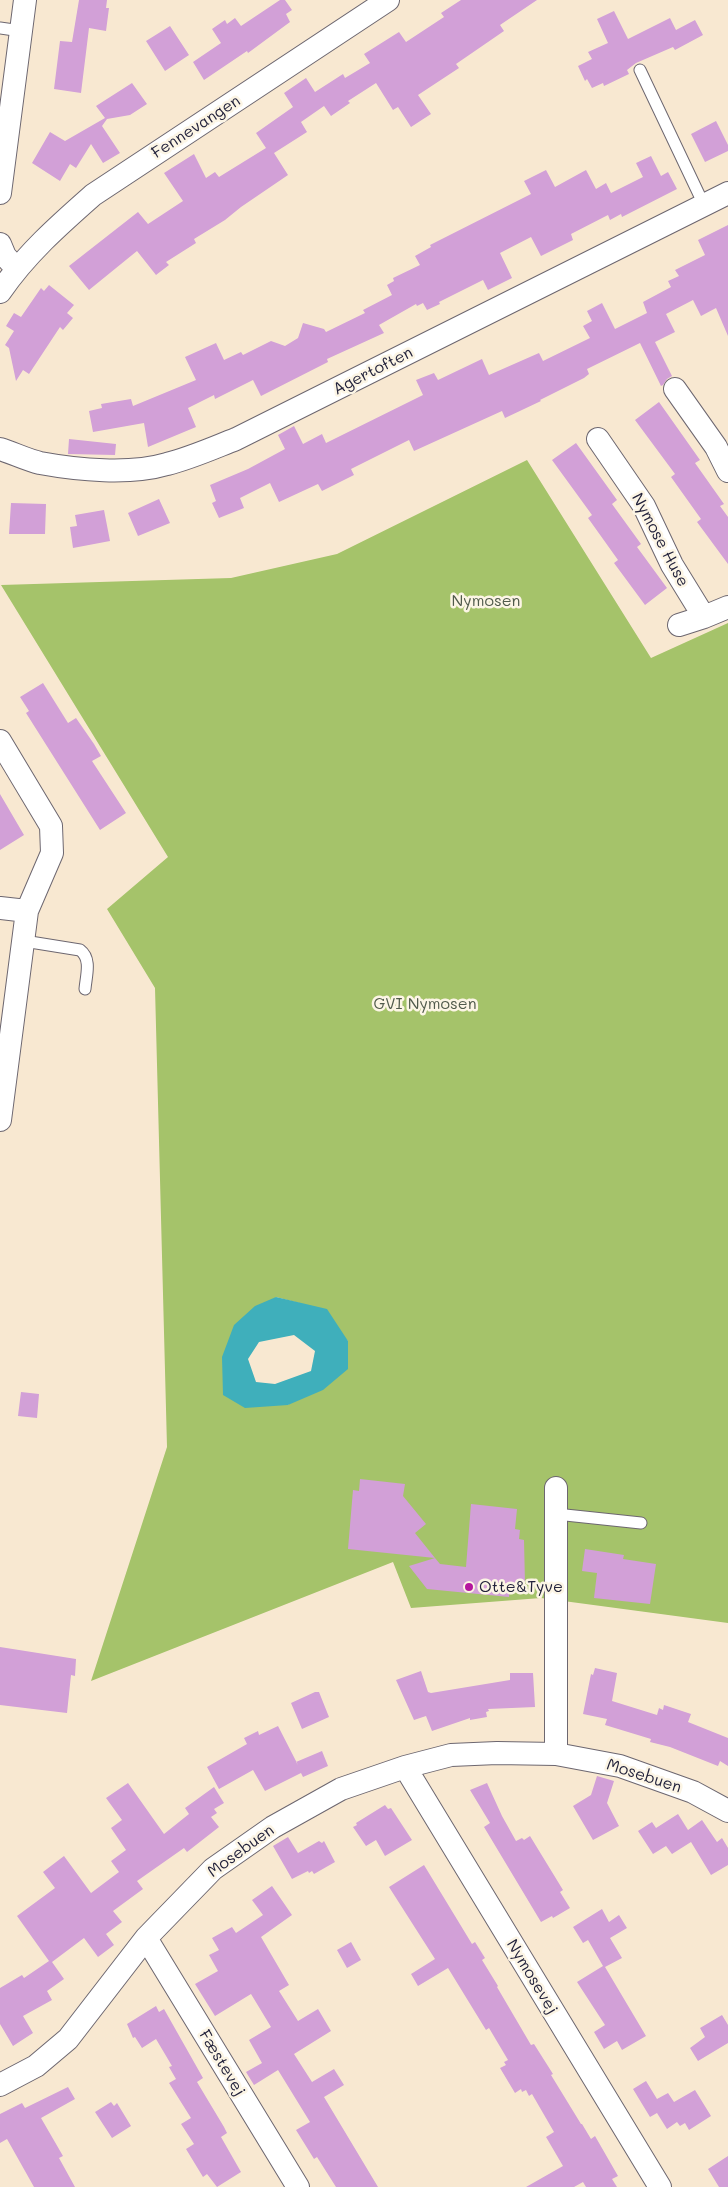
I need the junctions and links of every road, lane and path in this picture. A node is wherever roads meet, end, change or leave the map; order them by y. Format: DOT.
graph roads {
  1 [pos="24,0"];
  2 [pos="388,0"];
  3 [pos="10,30"];
  4 [pos="640,70"];
  5 [pos="0,193"];
  6 [pos="728,193"];
  7 [pos="704,205"];
  8 [pos="0,244"];
  9 [pos="16,268"];
  10 [pos="0,292"];
  11 [pos="675,389"];
  12 [pos="598,439"];
  13 [pos="0,449"];
  14 [pos="728,471"];
  15 [pos="728,607"];
  16 [pos="704,617"];
  17 [pos="679,624"];
  18 [pos="0,741"];
  19 [pos="0,908"];
  20 [pos="27,911"];
  21 [pos="24,941"];
  22 [pos="85,990"];
  23 [pos="0,1120"];
  24 [pos="556,1488"];
  25 [pos="556,1514"];
  26 [pos="641,1523"];
  27 [pos="556,1754"];
  28 [pos="405,1768"];
  29 [pos="728,1811"];
  30 [pos="146,1938"];
  31 [pos="0,2085"];
  32 [pos="298,2187"];
  33 [pos="660,2187"];
  1 -- 3 [label="street"];
  2 -- 9 [label="street, Fennevangen"];
  3 -- 5 [label="street"];
  4 -- 7 [label="lane"];
  6 -- 7 [label="street, Agertoften"];
  7 -- 13 [label="street, Agertoften"];
  8 -- 9 [label="street"];
  9 -- 10 [label="street, Fennevangen"];
  11 -- 14 [label="street"];
  12 -- 16 [label="street, Nymose Huse"];
  15 -- 16 [label="street"];
  16 -- 17 [label="street"];
  18 -- 20 [label="street"];
  19 -- 20 [label="street"];
  20 -- 21 [label="street"];
  21 -- 22 [label="lane"];
  21 -- 23 [label="street"];
  24 -- 25 [label="street"];
  25 -- 26 [label="lane"];
  25 -- 27 [label="street"];
  27 -- 28 [label="street, Mosebuen"];
  27 -- 29 [label="street, Mosebuen"];
  28 -- 30 [label="street, Mosebuen"];
  28 -- 33 [label="street, Nymosevej"];
  30 -- 31 [label="street, Mosebuen"];
  30 -- 32 [label="street, Fæstevej"];
}
